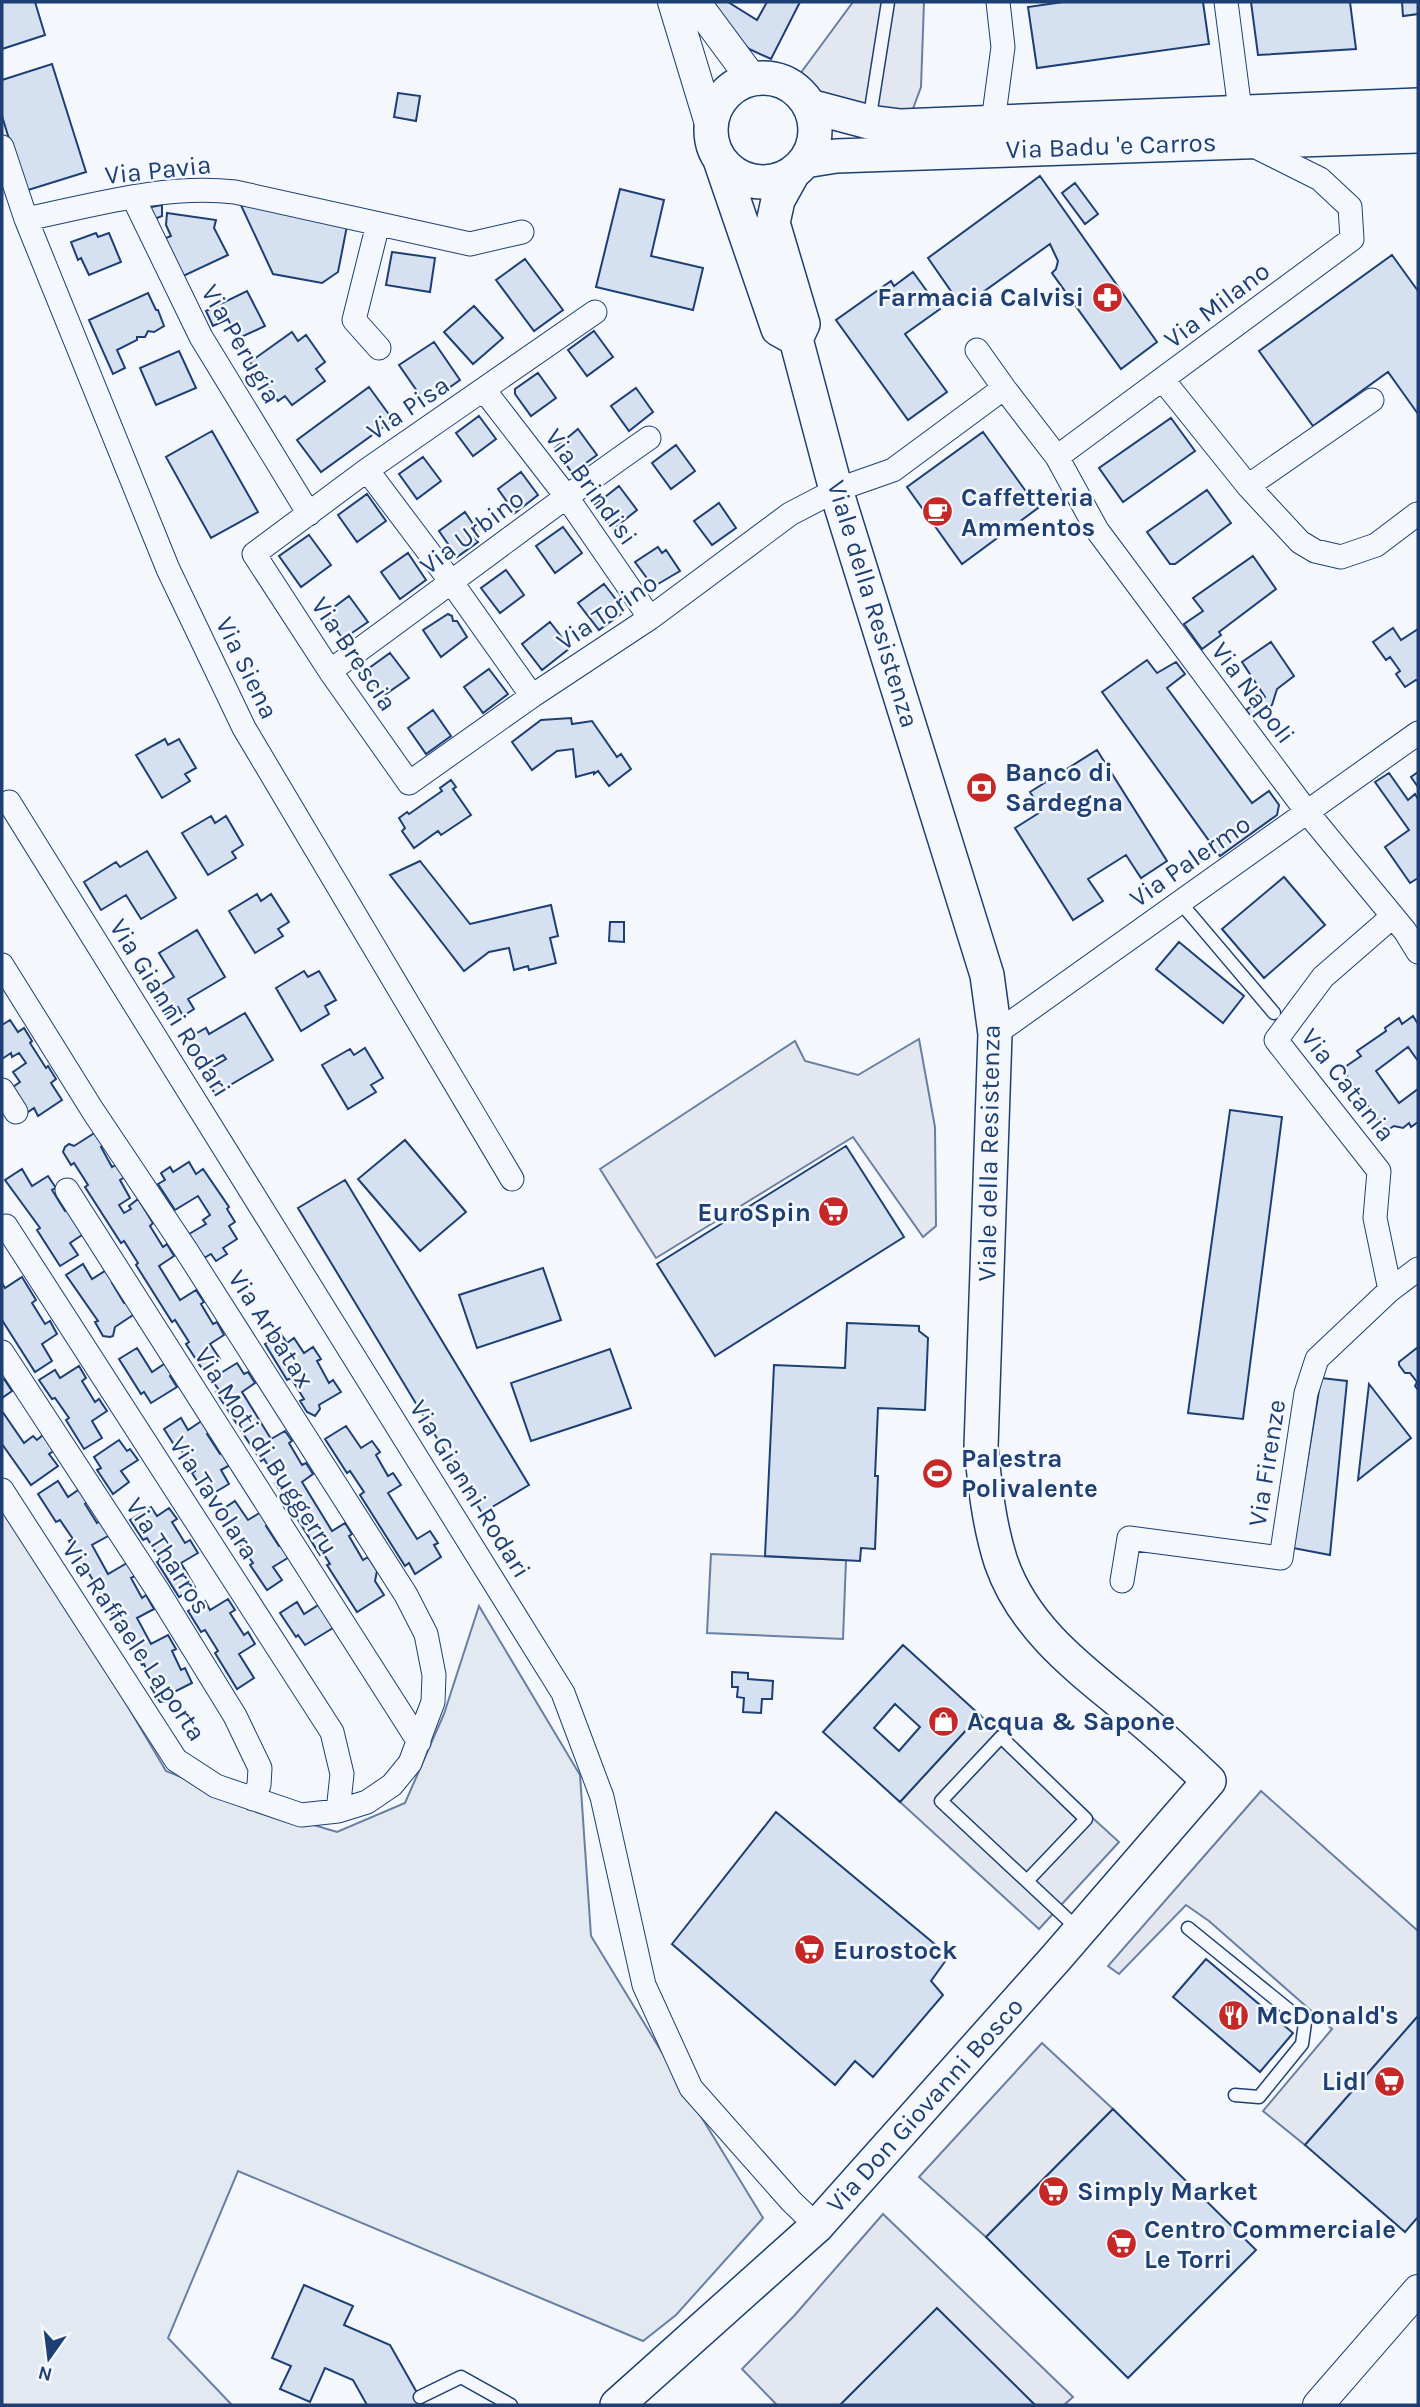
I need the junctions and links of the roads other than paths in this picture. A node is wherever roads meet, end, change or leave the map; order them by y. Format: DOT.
graph roads {
  1 [pos="673,2"];
  2 [pos="695,2"];
  3 [pos="888,2"];
  4 [pos="998,2"];
  5 [pos="1226,2"];
  6 [pos="752,79"];
  7 [pos="1418,105"];
  8 [pos="809,106"];
  9 [pos="869,122"];
  10 [pos="993,122"];
  11 [pos="710,127"];
  12 [pos="1242,127"];
  13 [pos="1418,136"];
  14 [pos="2,147"];
  15 [pos="720,160"];
  16 [pos="799,167"];
  17 [pos="133,197"];
  18 [pos="26,219"];
  19 [pos="378,223"];
  20 [pos="522,232"];
  21 [pos="595,312"];
  22 [pos="796,339"];
  23 [pos="379,348"];
  24 [pos="977,350"];
  25 [pos="1163,380"];
  26 [pos="1004,388"];
  27 [pos="484,390"];
  28 [pos="1372,400"];
  29 [pos="649,438"];
  30 [pos="1057,457"];
  31 [pos="367,470"];
  32 [pos="1248,486"];
  33 [pos="836,489"];
  34 [pos="566,496"];
  35 [pos="309,514"];
  36 [pos="1417,514"];
  37 [pos="254,554"];
  38 [pos="452,583"];
  39 [pos="650,618"];
  40 [pos="330,671"];
  41 [pos="532,696"];
  42 [pos="1418,733"];
  43 [pos="409,783"];
  44 [pos="9,802"];
  45 [pos="1307,812"];
  46 [pos="1180,902"];
  47 [pos="1405,923"];
  48 [pos="1418,952"];
  49 [pos="2,965"];
  50 [pos="1274,1013"];
  51 [pos="995,1034"];
  52 [pos="2,1090"];
  53 [pos="16,1112"];
  54 [pos="512,1179"];
  55 [pos="67,1190"];
  56 [pos="6,1226"];
  57 [pos="1418,1269"];
  58 [pos="1390,1290"];
  59 [pos="2,1352"];
  60 [pos="2,1490"];
  61 [pos="1122,1581"];
  62 [pos="419,1742"];
  63 [pos="1209,1780"];
  64 [pos="253,1798"];
  65 [pos="338,1811"];
  66 [pos="1027,1881"];
  67 [pos="1188,1928"];
  68 [pos="1079,1930"];
  69 [pos="1235,2095"];
  70 [pos="817,2226"];
  71 [pos="1418,2290"];
  72 [pos="420,2397"];
  73 [pos="510,2405"];
  74 [pos="617,2405"];
  75 [pos="1318,2405"];
  1 -- 11 [label="street"];
  2 -- 6 [label="street"];
  3 -- 9 [label="lane"];
  4 -- 10 [label="street"];
  5 -- 12 [label="street"];
  6 -- 8 [label="main road"];
  6 -- 11 [label="main road"];
  7 -- 12 [label="main road, Via Badu 'e Carros"];
  8 -- 9 [label="main road, Via Badu 'e Carros"];
  8 -- 16 [label="main road"];
  9 -- 10 [label="main road, Via Badu 'e Carros"];
  10 -- 12 [label="main road, Via Badu 'e Carros"];
  11 -- 15 [label="main road"];
  12 -- 13 [label="main road, Via Badu 'e Carros"];
  12 -- 16 [label="main road, Via Badu 'e Carros"];
  12 -- 25 [label="street, Via Milano"];
  14 -- 18 [label="street, Via Siena"];
  15 -- 16 [label="main road"];
  15 -- 22 [label="main road, Viale della Resistenza"];
  16 -- 22 [label="main road, Viale della Resistenza"];
  17 -- 18 [label="street, Via Pavia"];
  17 -- 19 [label="street, Via Pavia"];
  17 -- 35 [label="street, Via Perugia"];
  18 -- 54 [label="street, Via Siena"];
  19 -- 20 [label="street, Via Pavia"];
  19 -- 23 [label="street"];
  21 -- 27 [label="street, Via Pisa"];
  22 -- 33 [label="main road, Viale della Resistenza"];
  24 -- 26 [label="street"];
  25 -- 30 [label="street, Via Milano"];
  25 -- 32 [label="street"];
  26 -- 30 [label="street"];
  26 -- 33 [label="street"];
  27 -- 31 [label="street, Via Pisa"];
  27 -- 34 [label="street, Via Brindisi"];
  28 -- 32 [label="street"];
  29 -- 34 [label="street, Via Urbino"];
  30 -- 45 [label="street, Via Napoli"];
  31 -- 35 [label="street, Via Pisa"];
  31 -- 38 [label="street"];
  32 -- 36 [label="street"];
  33 -- 39 [label="street, Via Torino"];
  33 -- 51 [label="main road, Viale della Resistenza"];
  34 -- 38 [label="street, Via Urbino"];
  34 -- 39 [label="street, Via Brindisi"];
  35 -- 37 [label="street, Via Pisa"];
  37 -- 40 [label="street, Via Brescia"];
  38 -- 40 [label="street, Via Urbino"];
  38 -- 41 [label="street"];
  39 -- 41 [label="street, Via Torino"];
  40 -- 43 [label="street, Via Brescia"];
  41 -- 43 [label="street, Via Torino"];
  42 -- 45 [label="street, Via Palermo"];
  44 -- 70 [label="street, Via Gianni Rodari"];
  45 -- 46 [label="street, Via Palermo"];
  45 -- 47 [label="street, Via Napoli"];
  46 -- 50 [label="lane"];
  46 -- 51 [label="street, Via Palermo"];
  47 -- 48 [label="street, Via Napoli"];
  47 -- 58 [label="street, Via Catania"];
  49 -- 62 [label="street, Via Arbatax"];
  51 -- 63 [label="main road, Viale della Resistenza"];
  52 -- 53 [label="street"];
  55 -- 62 [label="street, Via Moti di Buggerru"];
  56 -- 65 [label="street, Via Tavolara"];
  57 -- 58 [label="street, Via Firenze"];
  58 -- 61 [label="street, Via Firenze"];
  59 -- 64 [label="street, Via Tharros"];
  60 -- 64 [label="street, Via Raffaele Laporta"];
  62 -- 65 [label="street, Via Raffaele Laporta"];
  63 -- 68 [label="main road, Via Don Giovanni Bosco"];
  64 -- 65 [label="street, Via Raffaele Laporta"];
  66 -- 66 [label="lane"];
  66 -- 68 [label="lane"];
  67 -- 69 [label="lane"];
  68 -- 70 [label="main road, Via Don Giovanni Bosco"];
  70 -- 74 [label="main road, Via Don Giovanni Bosco"];
  71 -- 75 [label="street"];
  72 -- 73 [label="lane"];
}
